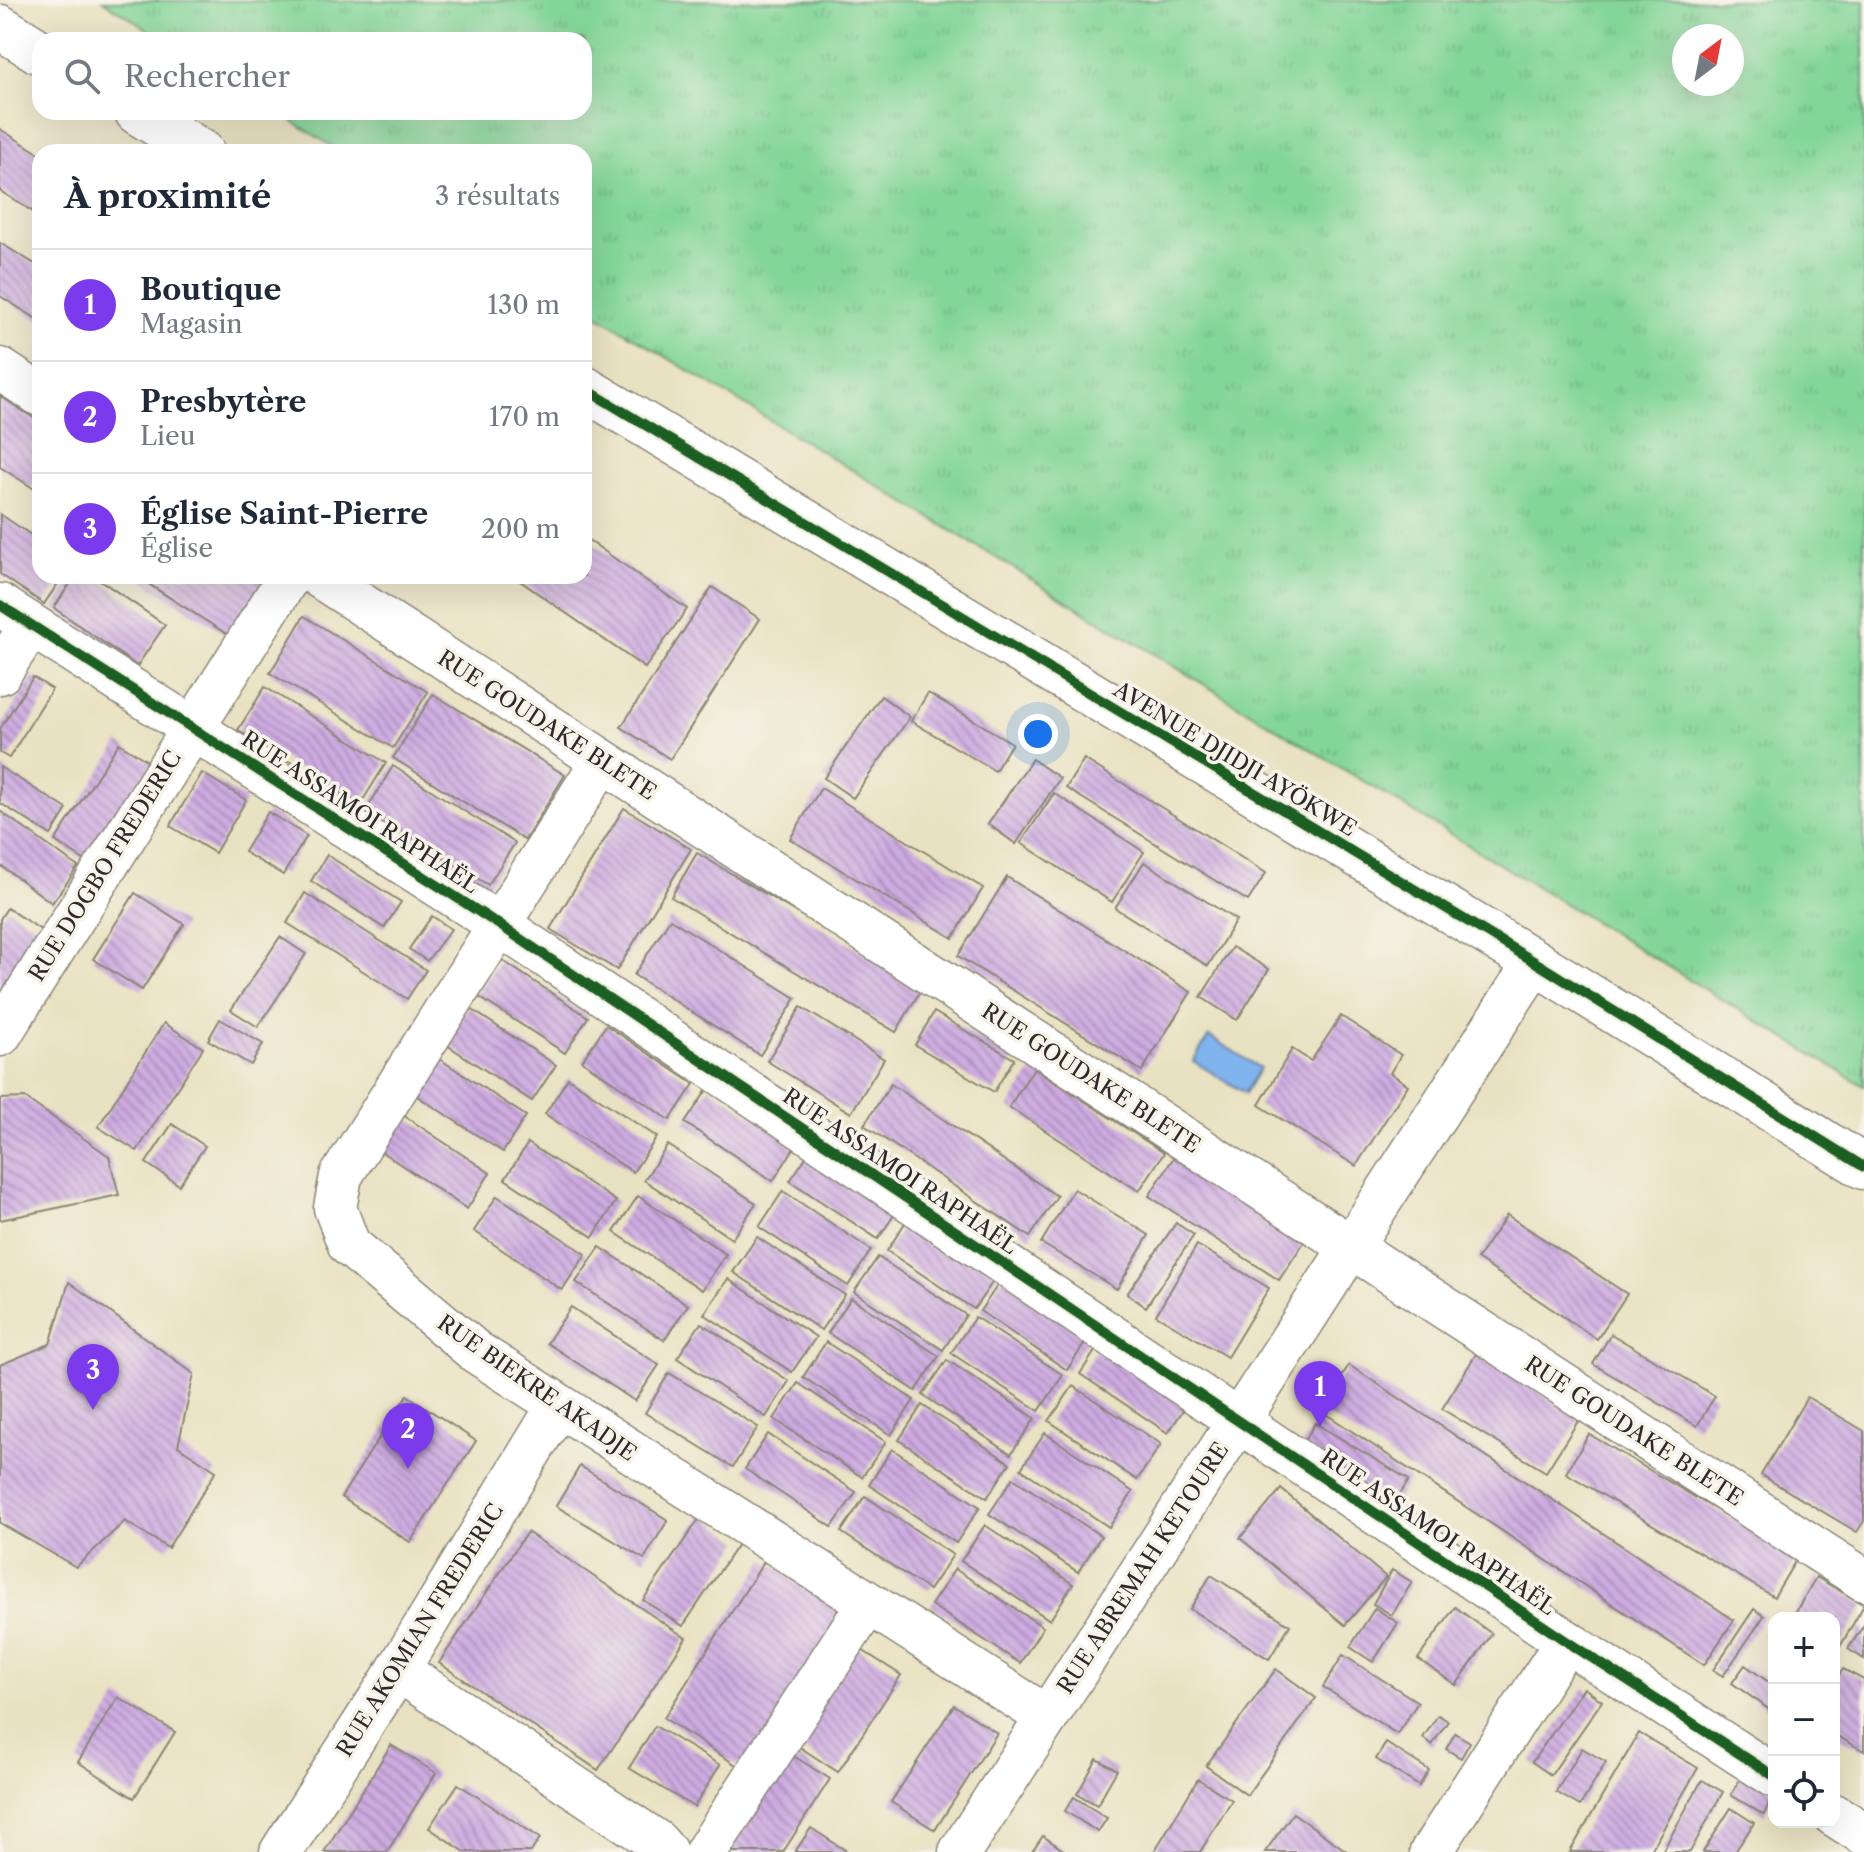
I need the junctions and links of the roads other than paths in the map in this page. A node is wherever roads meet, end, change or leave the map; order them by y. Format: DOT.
graph roads {
  1 [pos="0,27"];
  2 [pos="32,47"];
  3 [pos="150,120"];
  4 [pos="189,144"];
  5 [pos="0,369"];
  6 [pos="32,390"];
  7 [pos="592,393"];
  8 [pos="284,584"];
  9 [pos="330,584"];
  10 [pos="16,615"];
  11 [pos="0,673"];
  12 [pos="192,728"];
  13 [pos="602,761"];
  14 [pos="498,924"];
  15 [pos="1535,962"];
  16 [pos="0,1035"];
  17 [pos="1864,1167"];
  18 [pos="1351,1247"];
  19 [pos="558,1406"];
  20 [pos="1238,1422"];
  21 [pos="1864,1580"];
  22 [pos="867,1605"];
  23 [pos="1566,1641"];
  24 [pos="398,1670"];
  25 [pos="1047,1717"];
  26 [pos="1768,1772"];
  27 [pos="1840,1819"];
  28 [pos="1864,1834"];
  29 [pos="281,1852"];
  30 [pos="666,1852"];
  31 [pos="706,1852"];
  32 [pos="960,1852"];
  33 [pos="1431,1852"];
  1 -- 2 [label="street"];
  3 -- 4 [label="street"];
  5 -- 6 [label="street"];
  7 -- 15 [label="street, AVENUE DJIDJI AYÖKWE"];
  8 -- 12 [label="street, RUE DOGBO FREDERIC"];
  9 -- 13 [label="street, RUE GOUDAKE BLETE"];
  10 -- 11 [label="street"];
  10 -- 12 [label="street, RUE ASSAMOI RAPHAËL"];
  12 -- 14 [label="street, RUE ASSAMOI RAPHAËL"];
  12 -- 16 [label="street, RUE DOGBO FREDERIC"];
  13 -- 14 [label="street, RUE BIEKRE AKADJE"];
  13 -- 18 [label="street, RUE GOUDAKE BLETE"];
  14 -- 19 [label="street, RUE BIEKRE AKADJE"];
  14 -- 20 [label="street, RUE ASSAMOI RAPHAËL"];
  15 -- 17 [label="street, AVENUE DJIDJI AYÖKWE"];
  15 -- 18 [label="street, RUE ABREMAH KETOURE"];
  18 -- 20 [label="street, RUE ABREMAH KETOURE"];
  18 -- 21 [label="street, RUE GOUDAKE BLETE"];
  19 -- 22 [label="street, RUE BIEKRE AKADJE"];
  19 -- 24 [label="street, RUE AKOMIAN FREDERIC"];
  20 -- 23 [label="street, RUE ASSAMOI RAPHAËL"];
  20 -- 25 [label="street, RUE ABREMAH KETOURE"];
  22 -- 25 [label="street, RUE BIEKRE AKADJE"];
  22 -- 31 [label="street"];
  23 -- 26 [label="street, RUE ASSAMOI RAPHAËL"];
  23 -- 33 [label="street"];
  24 -- 29 [label="street, RUE AKOMIAN FREDERIC"];
  24 -- 30 [label="street"];
  25 -- 32 [label="street, RUE ABREMAH KETOURE"];
  27 -- 28 [label="street"];
}
